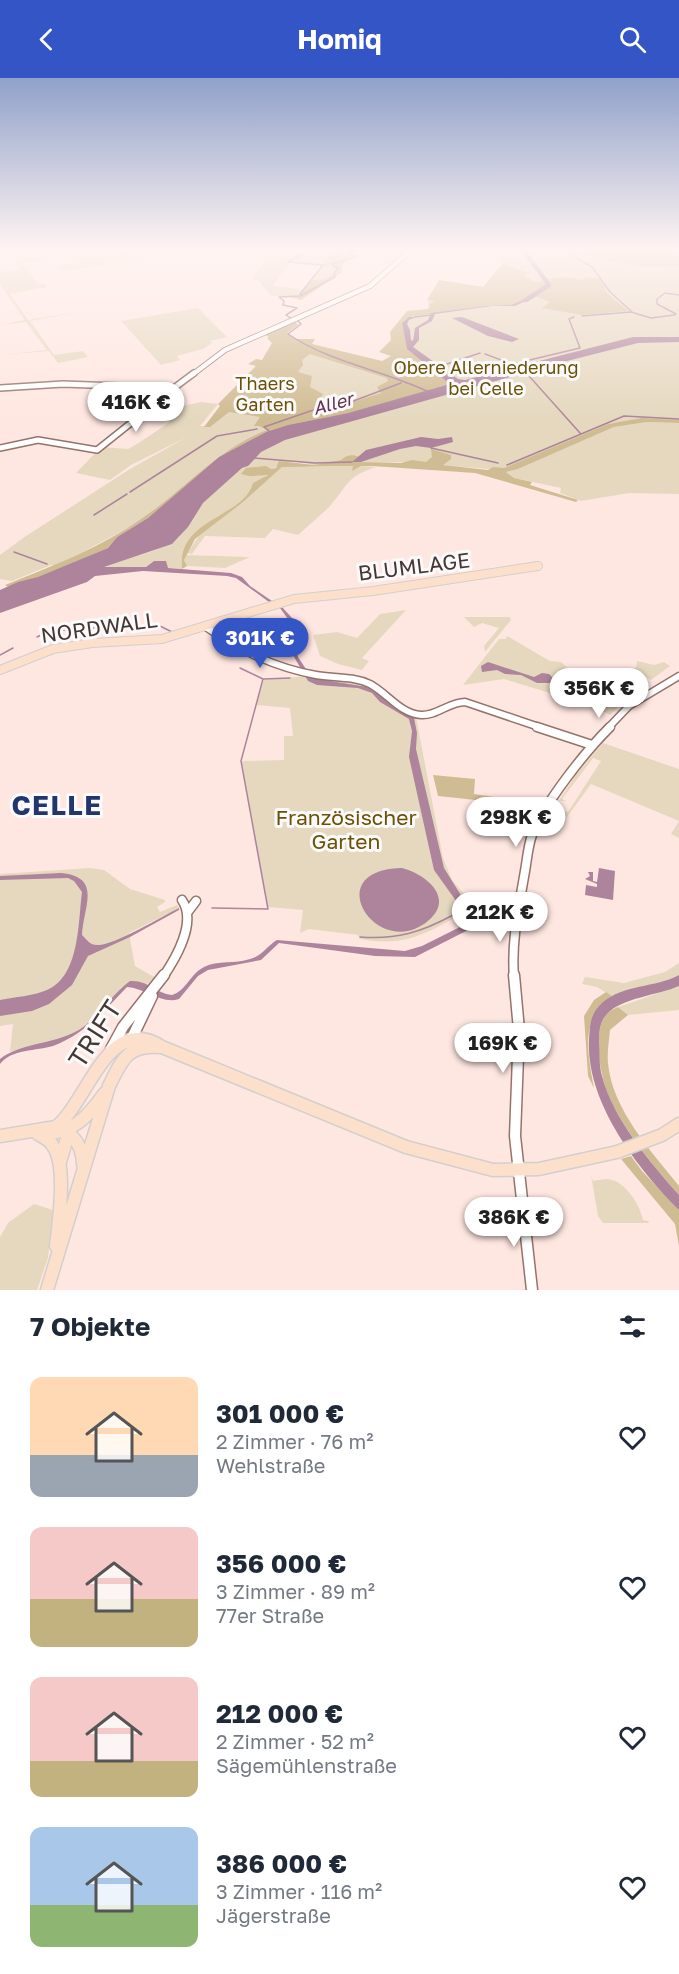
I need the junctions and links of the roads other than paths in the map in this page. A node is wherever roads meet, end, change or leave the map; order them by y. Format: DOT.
graph roads {
  1 [pos="325,307"];
  2 [pos="0,388"];
  3 [pos="171,388"];
  4 [pos="0,448"];
  5 [pos="538,566"];
  6 [pos="275,604"];
  7 [pos="206,627"];
  8 [pos="0,670"];
  9 [pos="300,671"];
  10 [pos="310,673"];
  11 [pos="679,675"];
  12 [pos="592,745"];
  13 [pos="183,900"];
  14 [pos="196,902"];
  15 [pos="187,913"];
  16 [pos="153,992"];
  17 [pos="134,1013"];
  18 [pos="138,1025"];
  19 [pos="131,1038"];
  20 [pos="145,1041"];
  21 [pos="108,1053"];
  22 [pos="120,1064"];
  23 [pos="109,1086"];
  24 [pos="679,1124"];
  25 [pos="63,1129"];
  26 [pos="31,1133"];
  27 [pos="0,1136"];
  28 [pos="645,1143"];
  29 [pos="59,1166"];
  30 [pos="520,1171"];
  31 [pos="78,1191"];
  32 [pos="49,1284"];
  33 [pos="532,1290"];
  1 -- 3 [label="main road"];
  2 -- 3 [label="main road"];
  3 -- 4 [label="street"];
  5 -- 6 [label="main road, BLUMLAGE"];
  6 -- 7 [label="main road, NORDWALL"];
  7 -- 8 [label="main road, NORDWALL"];
  7 -- 9 [label="street"];
  9 -- 10 [label="street"];
  10 -- 12 [label="street"];
  11 -- 12 [label="street"];
  12 -- 30 [label="street"];
  13 -- 15 [label="street"];
  14 -- 15 [label="street"];
  15 -- 16 [label="street"];
  16 -- 17 [label="street, TRIFT"];
  16 -- 18 [label="street"];
  17 -- 19 [label="street"];
  17 -- 21 [label="street, TRIFT"];
  18 -- 19 [label="street"];
  18 -- 20 [label="street"];
  19 -- 20 [label="main road"];
  19 -- 21 [label="main road"];
  19 -- 22 [label="street"];
  20 -- 22 [label="main road"];
  20 -- 30 [label="main road"];
  21 -- 25 [label="main road, TRIFT"];
  22 -- 23 [label="main road"];
  23 -- 25 [label="main road"];
  23 -- 31 [label="main road"];
  24 -- 28 [label="main road"];
  25 -- 26 [label="main road"];
  25 -- 29 [label="main road, TRIFT"];
  25 -- 31 [label="main road"];
  26 -- 27 [label="main road"];
  26 -- 29 [label="main road"];
  28 -- 30 [label="main road"];
  29 -- 32 [label="main road"];
  30 -- 33 [label="street"];
  31 -- 32 [label="main road"];
}
